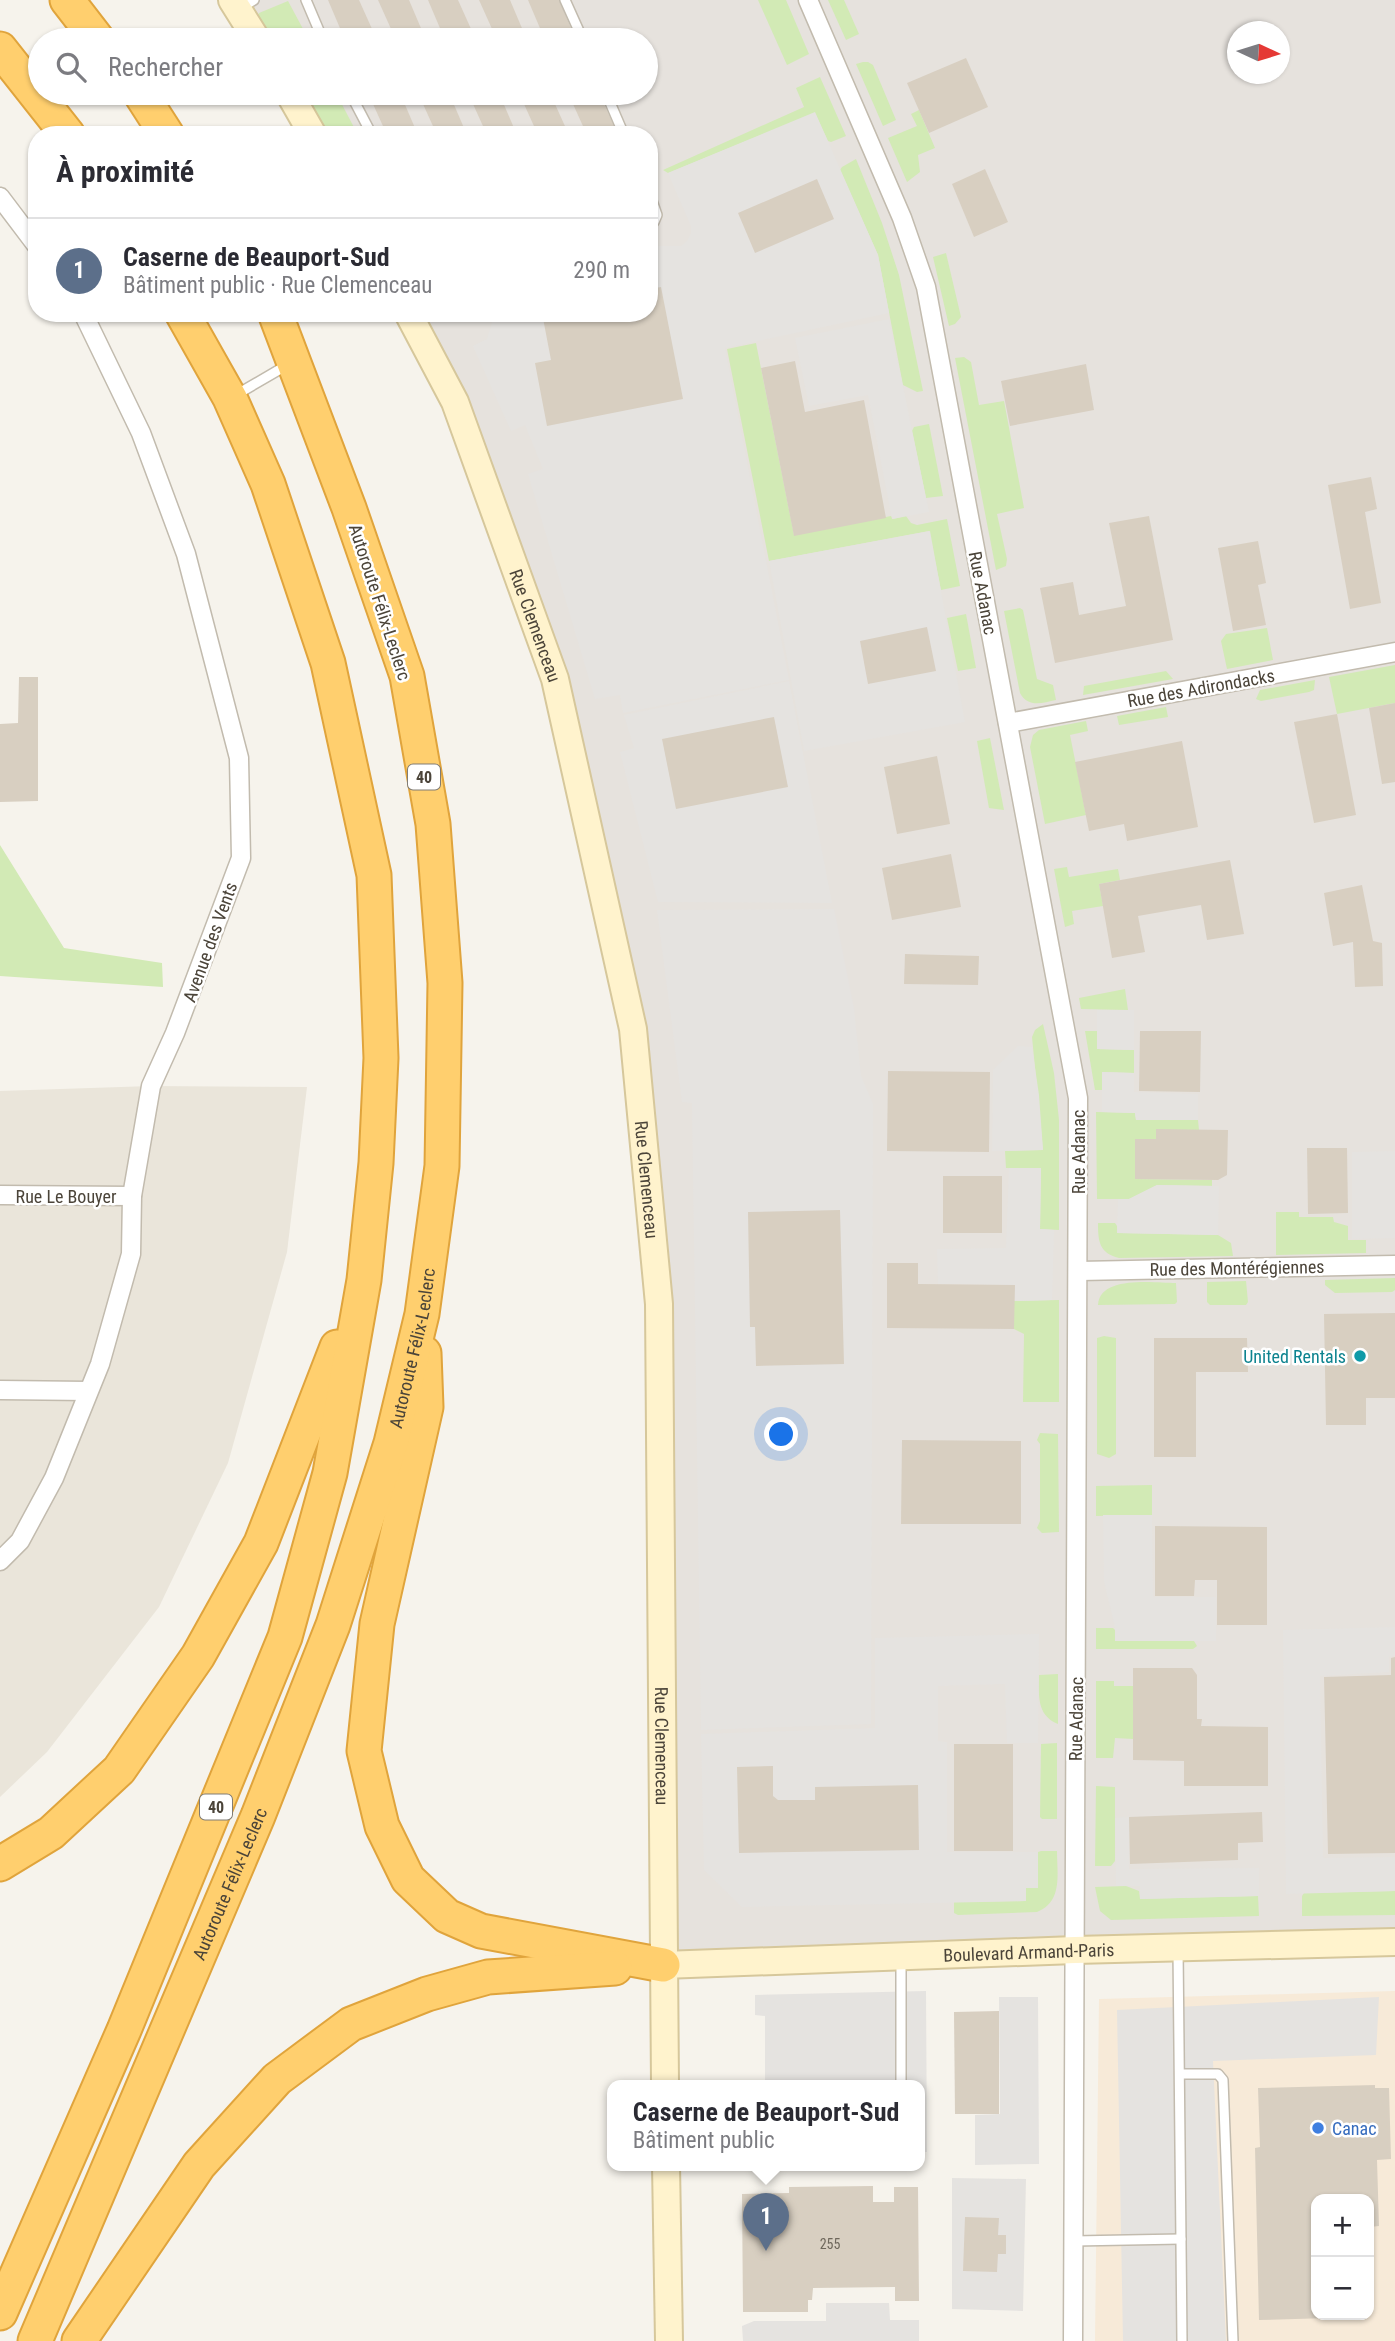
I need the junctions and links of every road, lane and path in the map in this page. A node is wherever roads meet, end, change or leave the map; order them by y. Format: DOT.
graph roads {
  1 [pos="67,0"];
  2 [pos="306,0"];
  3 [pos="565,0"];
  4 [pos="808,0"];
  5 [pos="241,3"];
  6 [pos="89,28"];
  7 [pos="252,28"];
  8 [pos="319,28"];
  9 [pos="578,28"];
  10 [pos="0,49"];
  11 [pos="28,84"];
  12 [pos="44,105"];
  13 [pos="148,105"];
  14 [pos="296,105"];
  15 [pos="356,105"];
  16 [pos="611,105"];
  17 [pos="61,126"];
  18 [pos="161,126"];
  19 [pos="308,126"];
  20 [pos="367,126"];
  21 [pos="620,126"];
  22 [pos="0,197"];
  23 [pos="28,234"];
  24 [pos="87,322"];
  25 [pos="187,322"];
  26 [pos="278,322"];
  27 [pos="413,322"];
  28 [pos="294,362"];
  29 [pos="230,398"];
  30 [pos="1395,652"];
  31 [pos="1007,723"];
  32 [pos="0,1195"];
  33 [pos="132,1196"];
  34 [pos="1395,1265"];
  35 [pos="1079,1271"];
  36 [pos="364,1280"];
  37 [pos="422,1314"];
  38 [pos="0,1390"];
  39 [pos="89,1391"];
  40 [pos="0,1561"];
  41 [pos="0,1864"];
  42 [pos="1395,1941"];
  43 [pos="1178,1948"];
  44 [pos="1075,1950"];
  45 [pos="901,1956"];
  46 [pos="663,1965"];
  47 [pos="1180,2074"];
  48 [pos="665,2080"];
  49 [pos="901,2080"];
  50 [pos="666,2171"];
  51 [pos="1181,2239"];
  52 [pos="1074,2241"];
  53 [pos="0,2313"];
  54 [pos="35,2341"];
  55 [pos="79,2341"];
  56 [pos="669,2341"];
  57 [pos="1073,2341"];
  58 [pos="1182,2341"];
  59 [pos="1233,2341"];
  1 -- 6 [label="highway"];
  2 -- 8 [label="lane"];
  3 -- 9 [label="lane"];
  4 -- 31 [label="street, Rue Adanac"];
  5 -- 7 [label="street"];
  10 -- 11 [label="highway"];
  12 -- 17 [label="highway"];
  13 -- 18 [label="highway"];
  14 -- 19 [label="street"];
  15 -- 20 [label="lane"];
  16 -- 21 [label="lane"];
  22 -- 23 [label="street"];
  24 -- 33 [label="street, Avenue des Vents"];
  25 -- 29 [label="highway, 40"];
  26 -- 28 [label="highway, Autoroute Félix-Leclerc / 40"];
  27 -- 46 [label="street, Rue Clemenceau"];
  28 -- 29 [label="lane"];
  28 -- 37 [label="highway, Autoroute Félix-Leclerc / 40"];
  29 -- 36 [label="highway, 40"];
  30 -- 31 [label="street, Rue des Adirondacks"];
  31 -- 35 [label="street, Rue Adanac"];
  32 -- 33 [label="street, Rue Le Bouyer"];
  33 -- 39 [label="street, Avenue des Vents"];
  34 -- 35 [label="street, Rue des Montérégiennes"];
  35 -- 44 [label="street, Rue Adanac"];
  36 -- 41 [label="highway"];
  36 -- 53 [label="highway, 40"];
  37 -- 46 [label="highway"];
  37 -- 54 [label="highway, Autoroute Félix-Leclerc / 40"];
  38 -- 39 [label="street"];
  39 -- 40 [label="street, Avenue des Vents"];
  42 -- 43 [label="street, Boulevard Armand-Paris"];
  43 -- 44 [label="street, Boulevard Armand-Paris"];
  43 -- 47 [label="lane"];
  44 -- 45 [label="street, Boulevard Armand-Paris"];
  44 -- 52 [label="street, Rue Adanac"];
  45 -- 46 [label="street, Boulevard Armand-Paris"];
  45 -- 49 [label="lane"];
  46 -- 48 [label="street, Rue Clemenceau"];
  46 -- 55 [label="highway"];
  47 -- 51 [label="lane"];
  47 -- 59 [label="lane"];
  50 -- 56 [label="street"];
  51 -- 52 [label="lane"];
  51 -- 58 [label="lane"];
  52 -- 57 [label="street, Rue Adanac"];
}
